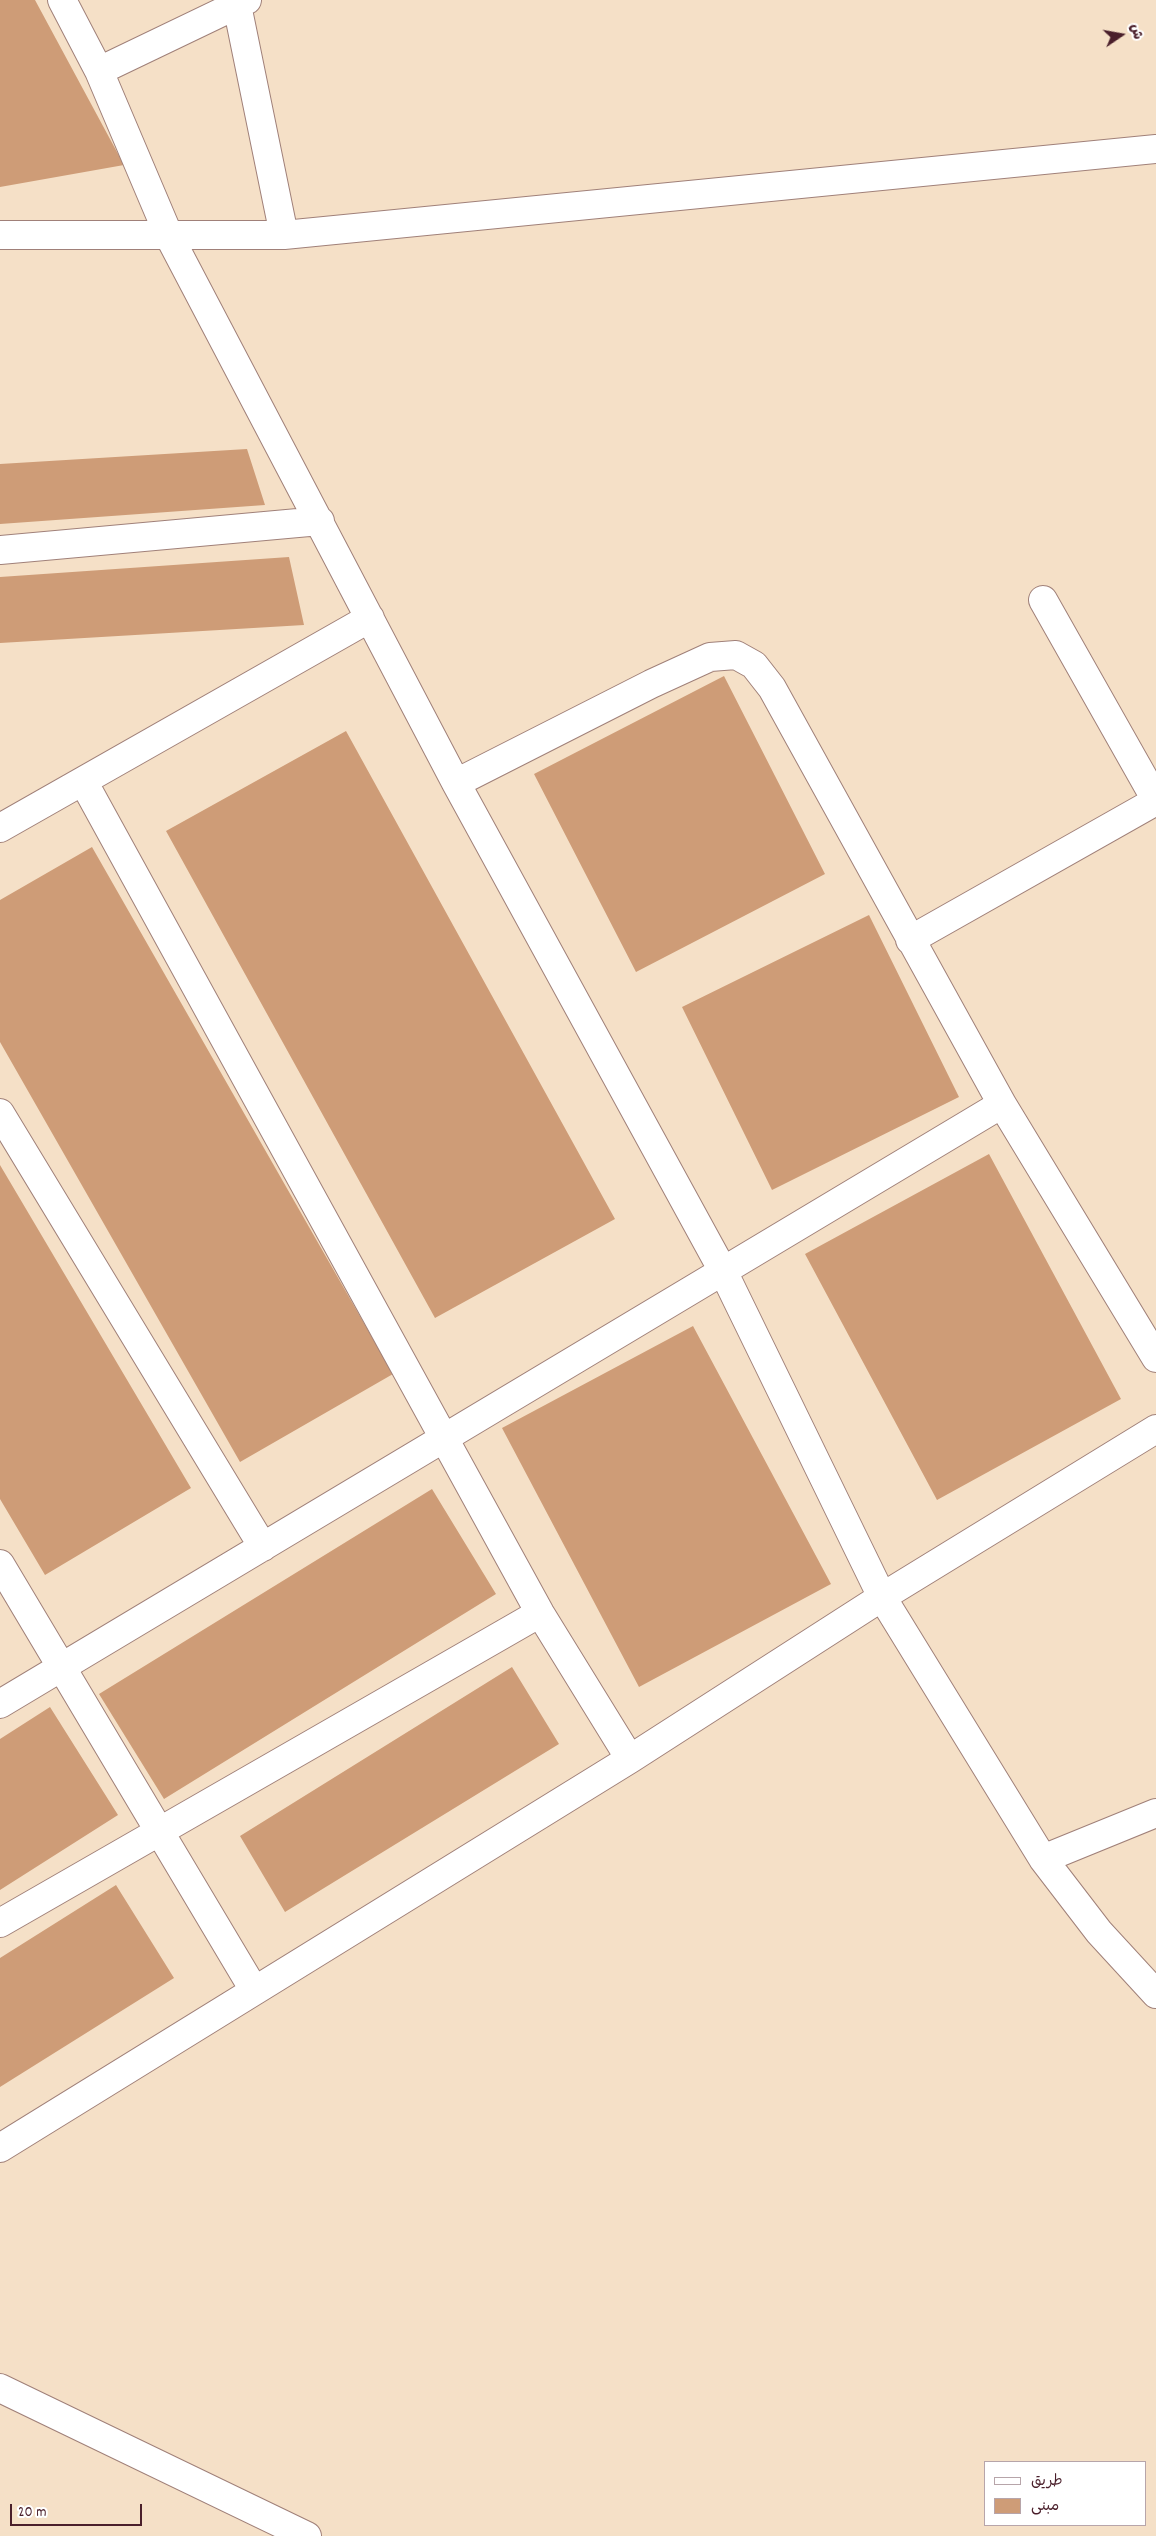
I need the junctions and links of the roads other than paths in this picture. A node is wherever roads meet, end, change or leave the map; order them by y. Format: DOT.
graph roads {
  1 [pos="62,0"];
  2 [pos="242,2"];
  3 [pos="99,71"];
  4 [pos="1156,149"];
  5 [pos="0,235"];
  6 [pos="284,235"];
  7 [pos="169,236"];
  8 [pos="320,521"];
  9 [pos="0,550"];
  10 [pos="1043,600"];
  11 [pos="370,618"];
  12 [pos="83,781"];
  13 [pos="456,783"];
  14 [pos="1156,800"];
  15 [pos="0,828"];
  16 [pos="910,940"];
  17 [pos="1002,1104"];
  18 [pos="0,1113"];
  19 [pos="723,1271"];
  20 [pos="1156,1358"];
  21 [pos="1156,1429"];
  22 [pos="444,1438"];
  23 [pos="263,1547"];
  24 [pos="0,1564"];
  25 [pos="882,1597"];
  26 [pos="540,1613"];
  27 [pos="61,1667"];
  28 [pos="0,1704"];
  29 [pos="630,1759"];
  30 [pos="1156,1812"];
  31 [pos="159,1831"];
  32 [pos="1043,1859"];
  33 [pos="0,1923"];
  34 [pos="254,1990"];
  35 [pos="1156,1994"];
  36 [pos="0,2148"];
  37 [pos="0,2388"];
  38 [pos="307,2536"];
  1 -- 3 [label="street"];
  2 -- 3 [label="street"];
  2 -- 6 [label="street"];
  3 -- 7 [label="street"];
  4 -- 6 [label="street"];
  5 -- 7 [label="street"];
  6 -- 7 [label="street"];
  7 -- 8 [label="street"];
  8 -- 9 [label="street"];
  8 -- 11 [label="street"];
  10 -- 14 [label="street"];
  11 -- 12 [label="street"];
  11 -- 13 [label="street"];
  12 -- 15 [label="street"];
  12 -- 22 [label="street"];
  13 -- 16 [label="street"];
  13 -- 19 [label="street"];
  14 -- 16 [label="street"];
  16 -- 17 [label="street"];
  17 -- 19 [label="street"];
  17 -- 20 [label="street"];
  18 -- 23 [label="street"];
  19 -- 22 [label="street"];
  19 -- 25 [label="street"];
  21 -- 25 [label="street"];
  22 -- 23 [label="street"];
  22 -- 26 [label="street"];
  23 -- 27 [label="street"];
  24 -- 27 [label="street"];
  25 -- 29 [label="street"];
  25 -- 32 [label="street"];
  26 -- 29 [label="street"];
  26 -- 31 [label="street"];
  27 -- 28 [label="street"];
  27 -- 31 [label="street"];
  29 -- 34 [label="street"];
  30 -- 32 [label="street"];
  31 -- 33 [label="street"];
  31 -- 34 [label="street"];
  32 -- 35 [label="street"];
  34 -- 36 [label="street"];
  37 -- 38 [label="street"];
}
